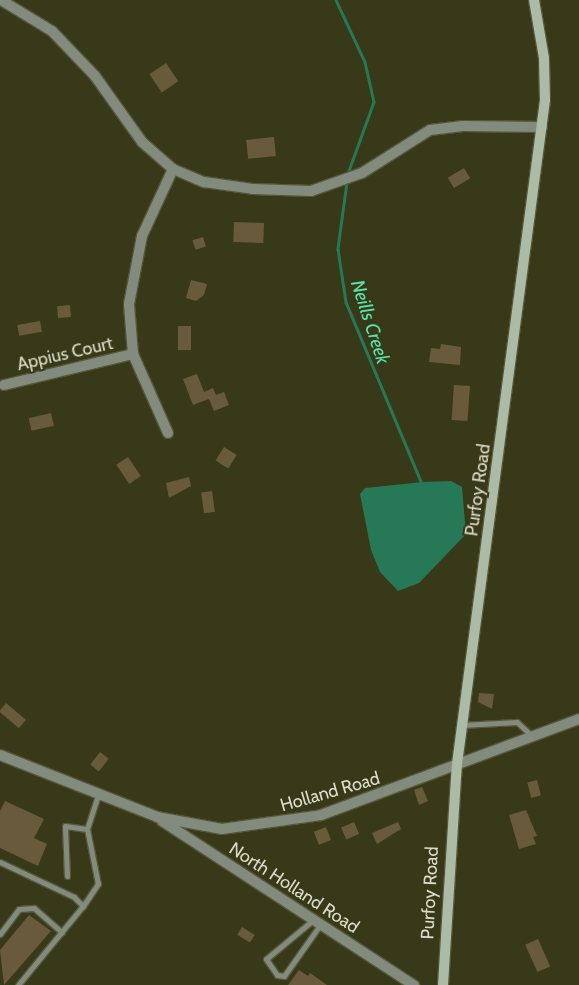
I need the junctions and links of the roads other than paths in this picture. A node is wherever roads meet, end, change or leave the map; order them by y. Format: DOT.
graph roads {
  1 [pos="1,0"];
  2 [pos="534,0"];
  3 [pos="542,127"];
  4 [pos="173,169"];
  5 [pos="133,354"];
  6 [pos="4,384"];
  7 [pos="168,433"];
  8 [pos="579,719"];
  9 [pos="462,725"];
  10 [pos="531,735"];
  11 [pos="0,755"];
  12 [pos="457,764"];
  13 [pos="98,795"];
  14 [pos="157,817"];
  15 [pos="87,829"];
  16 [pos="0,862"];
  17 [pos="66,876"];
  18 [pos="83,906"];
  19 [pos="317,922"];
  20 [pos="62,932"];
  21 [pos="0,934"];
  22 [pos="18,985"];
  23 [pos="414,985"];
  24 [pos="443,985"];
  1 -- 4 [label="street"];
  2 -- 3 [label="street, Purfoy Road"];
  3 -- 4 [label="street"];
  3 -- 9 [label="street, Purfoy Road"];
  4 -- 5 [label="street"];
  5 -- 6 [label="street, Appius Court"];
  5 -- 7 [label="street"];
  8 -- 10 [label="street, Holland Road"];
  9 -- 10 [label="lane"];
  9 -- 12 [label="street, Purfoy Road"];
  10 -- 12 [label="street, Holland Road"];
  11 -- 13 [label="street, Holland Road"];
  12 -- 14 [label="street, Holland Road"];
  12 -- 24 [label="street, Purfoy Road"];
  13 -- 14 [label="street, Holland Road"];
  13 -- 15 [label="lane"];
  14 -- 19 [label="street, North Holland Road"];
  15 -- 17 [label="lane"];
  15 -- 18 [label="lane"];
  16 -- 18 [label="lane"];
  18 -- 20 [label="lane"];
  19 -- 19 [label="lane"];
  19 -- 23 [label="street, North Holland Road"];
  20 -- 21 [label="lane"];
  20 -- 22 [label="lane"];
}
